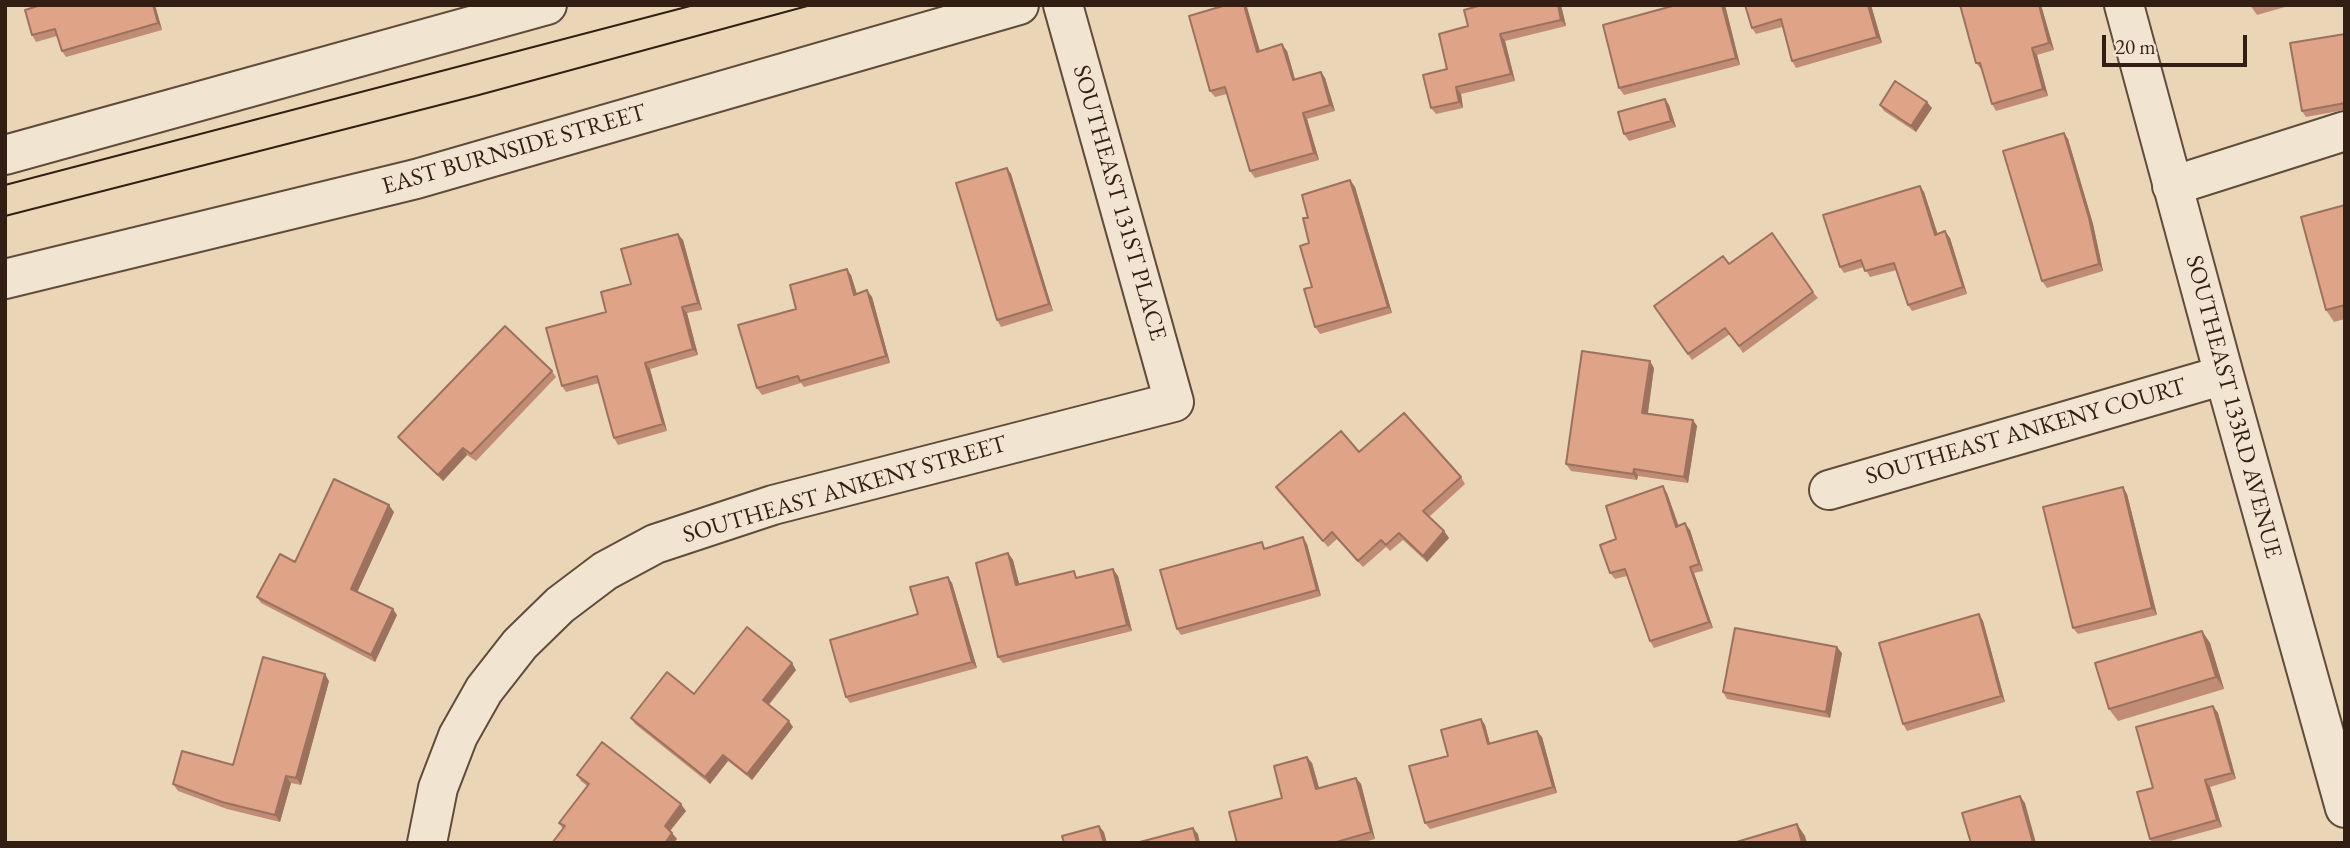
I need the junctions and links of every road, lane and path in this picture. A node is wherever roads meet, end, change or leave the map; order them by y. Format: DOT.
graph roads {
  1 [pos="547,5"];
  2 [pos="1019,5"];
  3 [pos="1063,5"];
  4 [pos="2124,5"];
  5 [pos="2345,131"];
  6 [pos="5,155"];
  7 [pos="2172,186"];
  8 [pos="5,279"];
  9 [pos="2224,375"];
  10 [pos="1174,402"];
  11 [pos="1829,490"];
  12 [pos="2345,808"];
  13 [pos="427,843"];
  1 -- 6 [label="street"];
  2 -- 8 [label="street, EAST BURNSIDE STREET"];
  3 -- 10 [label="street, SOUTHEAST 131ST PLACE"];
  4 -- 7 [label="street, SOUTHEAST 133RD AVENUE"];
  5 -- 7 [label="street"];
  7 -- 9 [label="street, SOUTHEAST 133RD AVENUE"];
  9 -- 11 [label="street, SOUTHEAST ANKENY COURT"];
  9 -- 12 [label="street, SOUTHEAST 133RD AVENUE"];
  10 -- 13 [label="street, SOUTHEAST ANKENY STREET"];
}
